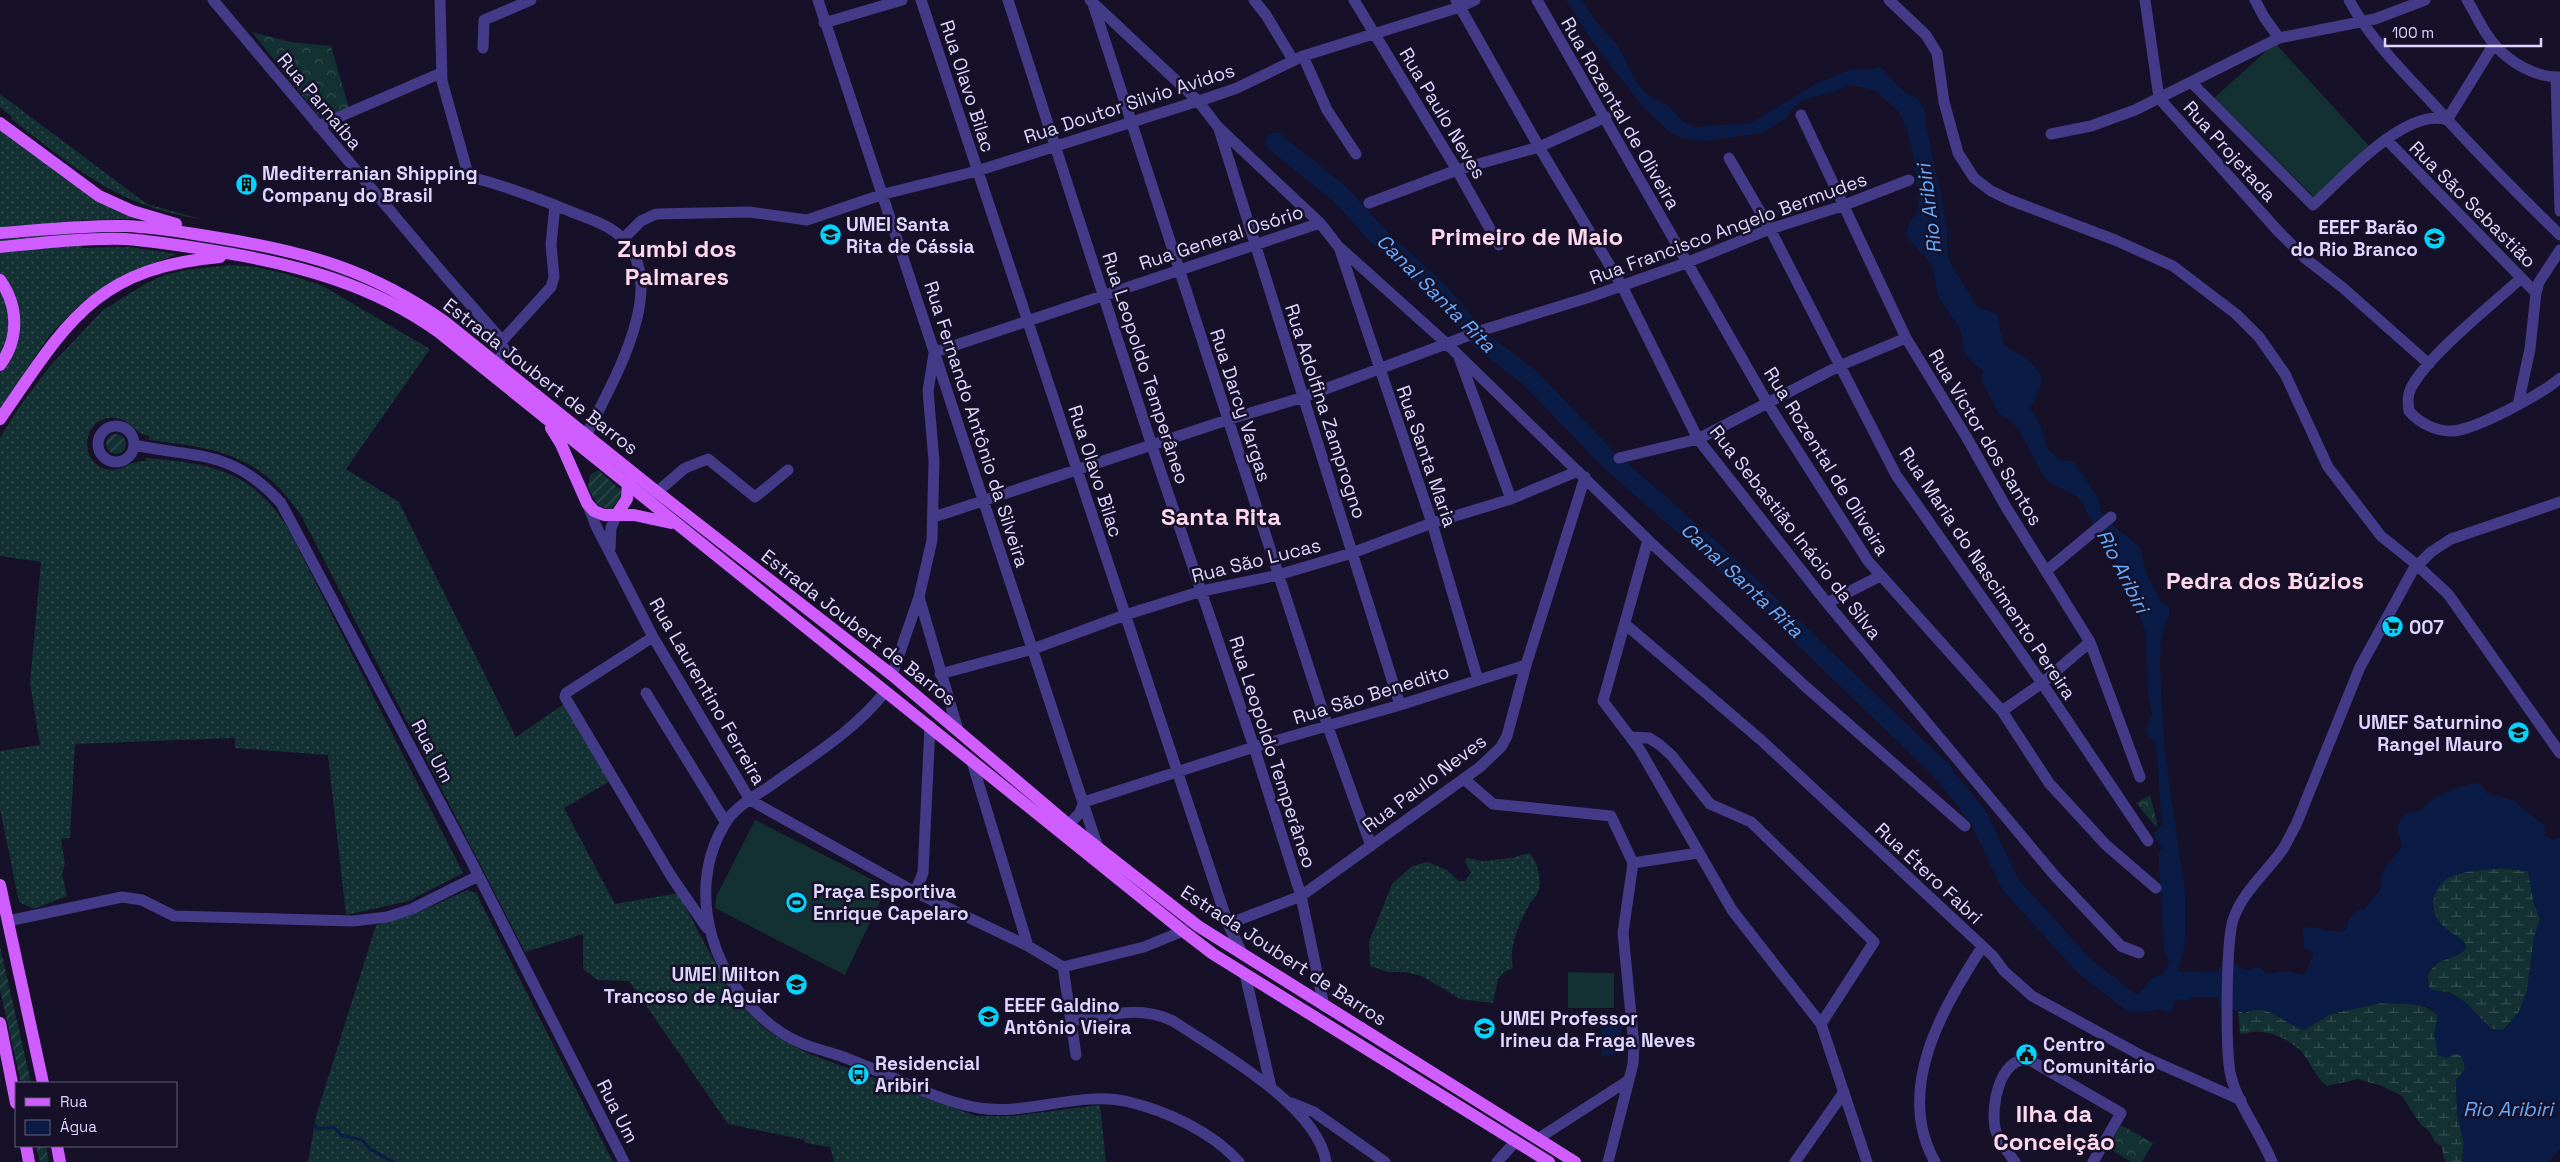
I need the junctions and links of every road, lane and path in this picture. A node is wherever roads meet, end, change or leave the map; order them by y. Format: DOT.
graph roads {
  1 [pos="213,0"];
  2 [pos="440,0"];
  3 [pos="531,0"];
  4 [pos="818,0"];
  5 [pos="902,0"];
  6 [pos="921,0"];
  7 [pos="1008,0"];
  8 [pos="1254,0"];
  9 [pos="1354,0"];
  10 [pos="1475,0"];
  11 [pos="1537,0"];
  12 [pos="1889,0"];
  13 [pos="2145,0"];
  14 [pos="2255,0"];
  15 [pos="2349,0"];
  16 [pos="2425,0"];
  17 [pos="2467,0"];
  18 [pos="1091,1"];
  19 [pos="1458,4"];
  20 [pos="824,23"];
  21 [pos="2361,23"];
  22 [pos="1376,33"];
  23 [pos="2280,38"];
  24 [pos="2494,44"];
  25 [pos="483,48"];
  26 [pos="1298,58"];
  27 [pos="441,73"];
  28 [pos="2558,77"];
  29 [pos="2191,82"];
  30 [pos="2159,98"];
  31 [pos="1198,101"];
  32 [pos="1801,115"];
  33 [pos="1606,117"];
  34 [pos="2447,120"];
  35 [pos="0,122"];
  36 [pos="1130,122"];
  37 [pos="318,126"];
  38 [pos="1218,127"];
  39 [pos="2051,134"];
  40 [pos="2386,140"];
  41 [pos="1055,147"];
  42 [pos="1539,147"];
  43 [pos="1356,154"];
  44 [pos="1729,158"];
  45 [pos="1457,170"];
  46 [pos="977,171"];
  47 [pos="1909,180"];
  48 [pos="884,194"];
  49 [pos="1369,203"];
  50 [pos="555,205"];
  51 [pos="1842,206"];
  52 [pos="2560,211"];
  53 [pos="1320,223"];
  54 [pos="1770,229"];
  55 [pos="0,233"];
  56 [pos="81,234"];
  57 [pos="2560,235"];
  58 [pos="227,239"];
  59 [pos="624,239"];
  60 [pos="1253,244"];
  61 [pos="1499,245"];
  62 [pos="0,246"];
  63 [pos="1338,246"];
  64 [pos="2560,250"];
  65 [pos="240,255"];
  66 [pos="1686,263"];
  67 [pos="1178,268"];
  68 [pos="2520,279"];
  69 [pos="0,280"];
  70 [pos="1622,286"];
  71 [pos="2536,293"];
  72 [pos="1105,295"];
  73 [pos="1026,321"];
  74 [pos="1906,338"];
  75 [pos="502,341"];
  76 [pos="1446,343"];
  77 [pos="934,352"];
  78 [pos="1458,354"];
  79 [pos="498,364"];
  80 [pos="2429,364"];
  81 [pos="0,365"];
  82 [pos="1839,366"];
  83 [pos="1379,369"];
  84 [pos="2560,378"];
  85 [pos="1304,397"];
  86 [pos="1768,404"];
  87 [pos="2518,405"];
  88 [pos="540,414"];
  89 [pos="0,419"];
  90 [pos="1227,420"];
  91 [pos="587,434"];
  92 [pos="1698,439"];
  93 [pos="134,445"];
  94 [pos="1152,446"];
  95 [pos="1619,458"];
  96 [pos="624,466"];
  97 [pos="788,470"];
  98 [pos="1077,470"];
  99 [pos="1582,474"];
  100 [pos="628,486"];
  101 [pos="656,492"];
  102 [pos="1511,499"];
  103 [pos="983,500"];
  104 [pos="2560,502"];
  105 [pos="587,503"];
  106 [pos="617,514"];
  107 [pos="934,517"];
  108 [pos="2111,517"];
  109 [pos="1432,524"];
  110 [pos="678,525"];
  111 [pos="1648,540"];
  112 [pos="611,553"];
  113 [pos="1352,553"];
  114 [pos="2417,565"];
  115 [pos="2046,571"];
  116 [pos="1278,575"];
  117 [pos="1880,576"];
  118 [pos="1202,591"];
  119 [pos="919,597"];
  120 [pos="1827,603"];
  121 [pos="1125,616"];
  122 [pos="1625,624"];
  123 [pos="653,637"];
  124 [pos="2090,642"];
  125 [pos="1034,649"];
  126 [pos="1526,666"];
  127 [pos="892,674"];
  128 [pos="940,674"];
  129 [pos="1478,680"];
  130 [pos="2042,683"];
  131 [pos="885,692"];
  132 [pos="646,693"];
  133 [pos="1400,705"];
  134 [pos="2002,711"];
  135 [pos="930,726"];
  136 [pos="1328,727"];
  137 [pos="958,730"];
  138 [pos="2560,732"];
  139 [pos="2548,736"];
  140 [pos="1632,737"];
  141 [pos="1254,747"];
  142 [pos="2560,753"];
  143 [pos="972,762"];
  144 [pos="1177,771"];
  145 [pos="2140,777"];
  146 [pos="1464,779"];
  147 [pos="750,800"];
  148 [pos="1084,802"];
  149 [pos="726,823"];
  150 [pos="1965,826"];
  151 [pos="1065,829"];
  152 [pos="2148,841"];
  153 [pos="1371,846"];
  154 [pos="1098,848"];
  155 [pos="1698,853"];
  156 [pos="1633,863"];
  157 [pos="478,876"];
  158 [pos="0,885"];
  159 [pos="2156,888"];
  160 [pos="915,892"];
  161 [pos="1301,896"];
  162 [pos="8,921"];
  163 [pos="1228,924"];
  164 [pos="1183,932"];
  165 [pos="710,933"];
  166 [pos="1028,946"];
  167 [pos="1982,947"];
  168 [pos="1241,951"];
  169 [pos="2139,953"];
  170 [pos="1063,968"];
  171 [pos="1245,974"];
  172 [pos="1324,1006"];
  173 [pos="1071,1021"];
  174 [pos="0,1023"];
  175 [pos="1820,1024"];
  176 [pos="1076,1055"];
  177 [pos="1629,1080"];
  178 [pos="43,1082"];
  179 [pos="1271,1088"];
  180 [pos="1844,1092"];
  181 [pos="15,1098"];
  182 [pos="2241,1100"];
  183 [pos="1285,1101"];
  184 [pos="1539,1138"];
  185 [pos="1516,1141"];
  186 [pos="26,1147"];
  187 [pos="56,1147"];
  188 [pos="29,1162"];
  189 [pos="60,1162"];
  190 [pos="624,1162"];
  191 [pos="1239,1162"];
  192 [pos="1326,1162"];
  193 [pos="1385,1162"];
  194 [pos="1497,1162"];
  195 [pos="1549,1162"];
  196 [pos="1575,1162"];
  197 [pos="1608,1162"];
  198 [pos="1795,1162"];
  199 [pos="1867,1162"];
  200 [pos="1935,1162"];
  201 [pos="2015,1162"];
  202 [pos="2093,1162"];
  203 [pos="2272,1162"];
  1 -- 37 [label="street, Rua Parnaíba"];
  2 -- 27 [label="street"];
  3 -- 25 [label="street"];
  4 -- 20 [label="street, Rua Fernando Antônio da Silveira"];
  5 -- 20 [label="street"];
  6 -- 46 [label="street, Rua Olavo Bilac"];
  7 -- 41 [label="street, Rua Leopoldo Temperâneo"];
  8 -- 26 [label="street"];
  9 -- 22 [label="street, Rua Paulo Neves"];
  10 -- 19 [label="street, Rua Doutor Silvio Avidos"];
  11 -- 33 [label="street, Rua Rozental de Oliveira"];
  12 -- 114 [label="street"];
  13 -- 30 [label="street"];
  14 -- 23 [label="street"];
  15 -- 21 [label="street"];
  16 -- 21 [label="street"];
  17 -- 24 [label="street"];
  18 -- 31 [label="street"];
  18 -- 36 [label="street, Rua Darcy Vargas"];
  19 -- 22 [label="street, Rua Doutor Silvio Avidos"];
  19 -- 42 [label="street, Rua Sebastião Inácio da Silva"];
  20 -- 48 [label="street, Rua Fernando Antônio da Silveira"];
  21 -- 23 [label="street"];
  21 -- 34 [label="street"];
  22 -- 26 [label="street, Rua Doutor Silvio Avidos"];
  22 -- 45 [label="street, Rua Paulo Neves"];
  23 -- 29 [label="street"];
  24 -- 28 [label="street"];
  24 -- 34 [label="street"];
  26 -- 31 [label="street, Rua Doutor Silvio Avidos"];
  26 -- 43 [label="street"];
  27 -- 37 [label="street"];
  27 -- 50 [label="street"];
  28 -- 52 [label="street"];
  29 -- 30 [label="street"];
  29 -- 40 [label="street"];
  30 -- 39 [label="street"];
  30 -- 80 [label="street, Rua Projetada"];
  31 -- 36 [label="street, Rua Doutor Silvio Avidos"];
  31 -- 38 [label="street"];
  32 -- 51 [label="street, Rua Victor dos Santos"];
  33 -- 42 [label="street"];
  33 -- 66 [label="street, Rua Rozental de Oliveira"];
  34 -- 40 [label="street"];
  34 -- 57 [label="street"];
  35 -- 58 [label="main road"];
  36 -- 41 [label="street, Rua Doutor Silvio Avidos"];
  36 -- 67 [label="street, Rua Darcy Vargas"];
  37 -- 75 [label="street, Rua Parnaíba"];
  38 -- 53 [label="street"];
  38 -- 60 [label="street, Rua Adolfina Zamprogno"];
  40 -- 68 [label="street, Rua São Sebastião"];
  41 -- 46 [label="street, Rua Doutor Silvio Avidos"];
  41 -- 72 [label="street, Rua Leopoldo Temperâneo"];
  42 -- 45 [label="street"];
  42 -- 70 [label="street, Rua Sebastião Inácio da Silva"];
  44 -- 54 [label="street, Rua Maria do Nascimento Pereira"];
  45 -- 49 [label="street"];
  45 -- 61 [label="street, Rua Paulo Neves"];
  46 -- 48 [label="street, Rua Doutor Silvio Avidos"];
  46 -- 73 [label="street, Rua Olavo Bilac"];
  47 -- 51 [label="street, Rua Francisco Angelo Bermudes"];
  48 -- 59 [label="street, Rua Doutor Silvio Avidos"];
  48 -- 77 [label="street, Rua Fernando Antônio da Silveira"];
  50 -- 59 [label="street"];
  50 -- 75 [label="street"];
  51 -- 54 [label="street, Rua Francisco Angelo Bermudes"];
  51 -- 74 [label="street, Rua Victor dos Santos"];
  53 -- 60 [label="street, Rua General Osório"];
  53 -- 63 [label="street"];
  54 -- 66 [label="street, Rua Francisco Angelo Bermudes"];
  54 -- 82 [label="street, Rua Maria do Nascimento Pereira"];
  55 -- 56 [label="main road"];
  56 -- 58 [label="main road, Estrada Joubert de Barros"];
  56 -- 62 [label="main road"];
  56 -- 65 [label="main road, Estrada Joubert de Barros"];
  58 -- 79 [label="main road, Estrada Joubert de Barros"];
  59 -- 91 [label="street"];
  60 -- 67 [label="street, Rua General Osório"];
  60 -- 85 [label="street, Rua Adolfina Zamprogno"];
  63 -- 76 [label="street"];
  63 -- 83 [label="street, Rua Santa Maria"];
  64 -- 71 [label="street"];
  65 -- 88 [label="main road, Estrada Joubert de Barros"];
  65 -- 89 [label="main road"];
  66 -- 70 [label="street, Rua Francisco Angelo Bermudes"];
  66 -- 86 [label="street, Rua Rozental de Oliveira"];
  67 -- 72 [label="street, Rua General Osório"];
  67 -- 90 [label="street, Rua Darcy Vargas"];
  68 -- 71 [label="street, Rua São Sebastião"];
  68 -- 80 [label="street"];
  69 -- 81 [label="main road"];
  70 -- 76 [label="street, Rua Francisco Angelo Bermudes"];
  70 -- 92 [label="street, Rua Sebastião Inácio da Silva"];
  71 -- 87 [label="street"];
  72 -- 73 [label="street, Rua General Osório"];
  72 -- 94 [label="street, Rua Leopoldo Temperâneo"];
  73 -- 77 [label="street, Rua General Osório"];
  73 -- 98 [label="street, Rua Olavo Bilac"];
  74 -- 82 [label="street"];
  74 -- 115 [label="street, Rua Victor dos Santos"];
  75 -- 79 [label="street"];
  76 -- 78 [label="street"];
  76 -- 83 [label="street, Rua Francisco Angelo Bermudes"];
  77 -- 103 [label="street, Rua Fernando Antônio da Silveira"];
  77 -- 107 [label="street"];
  78 -- 99 [label="street"];
  78 -- 102 [label="street"];
  79 -- 91 [label="main road, Estrada Joubert de Barros"];
  80 -- 87 [label="street"];
  82 -- 86 [label="street"];
  82 -- 130 [label="street, Rua Maria do Nascimento Pereira"];
  83 -- 85 [label="street, Rua Francisco Angelo Bermudes"];
  83 -- 109 [label="street, Rua Santa Maria"];
  84 -- 87 [label="street"];
  85 -- 90 [label="street, Rua Francisco Angelo Bermudes"];
  85 -- 113 [label="street, Rua Adolfina Zamprogno"];
  86 -- 92 [label="street"];
  86 -- 117 [label="street, Rua Rozental de Oliveira"];
  88 -- 100 [label="main road, Estrada Joubert de Barros"];
  88 -- 105 [label="main road"];
  90 -- 94 [label="street, Rua Francisco Angelo Bermudes"];
  90 -- 116 [label="street, Rua Darcy Vargas"];
  91 -- 96 [label="main road, Estrada Joubert de Barros"];
  92 -- 95 [label="street"];
  92 -- 120 [label="street, Rua Sebastião Inácio da Silva"];
  93 -- 157 [label="street, Rua Um"];
  94 -- 98 [label="street, Rua Francisco Angelo Bermudes"];
  94 -- 118 [label="street, Rua Leopoldo Temperâneo"];
  96 -- 100 [label="main road"];
  96 -- 101 [label="main road, Estrada Joubert de Barros"];
  97 -- 101 [label="street"];
  98 -- 103 [label="street, Rua Francisco Angelo Bermudes"];
  98 -- 121 [label="street, Rua Olavo Bilac"];
  99 -- 102 [label="street, Rua São Lucas"];
  99 -- 111 [label="street"];
  99 -- 126 [label="street, Rua Paulo Neves"];
  100 -- 106 [label="main road"];
  100 -- 110 [label="main road, Estrada Joubert de Barros"];
  101 -- 127 [label="main road, Estrada Joubert de Barros"];
  102 -- 109 [label="street, Rua São Lucas"];
  103 -- 107 [label="street, Rua Francisco Angelo Bermudes"];
  103 -- 125 [label="street, Rua Fernando Antônio da Silveira"];
  104 -- 114 [label="street"];
  105 -- 106 [label="main road"];
  105 -- 112 [label="street, Rua Laurentino Ferreira"];
  106 -- 110 [label="main road"];
  106 -- 112 [label="street, Rua Laurentino Ferreira"];
  107 -- 119 [label="street"];
  108 -- 115 [label="street"];
  109 -- 113 [label="street, Rua São Lucas"];
  109 -- 129 [label="street, Rua Santa Maria"];
  110 -- 131 [label="main road, Estrada Joubert de Barros"];
  111 -- 122 [label="street"];
  111 -- 150 [label="street"];
  112 -- 123 [label="street, Rua Laurentino Ferreira"];
  113 -- 116 [label="street, Rua São Lucas"];
  113 -- 133 [label="street, Rua Adolfina Zamprogno"];
  114 -- 139 [label="street"];
  114 -- 182 [label="street"];
  115 -- 124 [label="street, Rua Victor dos Santos"];
  116 -- 118 [label="street, Rua São Lucas"];
  116 -- 136 [label="street, Rua Darcy Vargas"];
  117 -- 120 [label="street"];
  117 -- 134 [label="street, Rua Rozental de Oliveira"];
  118 -- 121 [label="street, Rua São Lucas"];
  118 -- 141 [label="street, Rua Leopoldo Temperâneo"];
  119 -- 127 [label="street"];
  119 -- 128 [label="street"];
  120 -- 169 [label="street, Rua Sebastião Inácio da Silva"];
  121 -- 125 [label="street, Rua São Lucas"];
  121 -- 144 [label="street, Rua Olavo Bilac"];
  122 -- 140 [label="street"];
  122 -- 167 [label="street, Rua Étero Fabri"];
  123 -- 147 [label="street, Rua Laurentino Ferreira"];
  123 -- 165 [label="street"];
  124 -- 130 [label="street"];
  124 -- 145 [label="street, Rua Victor dos Santos"];
  125 -- 128 [label="street, Rua São Lucas"];
  125 -- 148 [label="street, Rua Fernando Antônio da Silveira"];
  126 -- 129 [label="street, Rua São Benedito"];
  126 -- 146 [label="street, Rua Paulo Neves"];
  127 -- 137 [label="main road, Estrada Joubert de Barros"];
  128 -- 137 [label="street"];
  129 -- 133 [label="street, Rua São Benedito"];
  130 -- 134 [label="street"];
  130 -- 152 [label="street, Rua Maria do Nascimento Pereira"];
  131 -- 135 [label="main road, Estrada Joubert de Barros"];
  131 -- 147 [label="street"];
  132 -- 149 [label="street"];
  133 -- 136 [label="street, Rua São Benedito"];
  134 -- 159 [label="street, Rua Rozental de Oliveira"];
  135 -- 143 [label="main road, Estrada Joubert de Barros"];
  135 -- 160 [label="street"];
  136 -- 141 [label="street, Rua São Benedito"];
  136 -- 153 [label="street, Rua Darcy Vargas"];
  137 -- 151 [label="main road, Estrada Joubert de Barros"];
  138 -- 139 [label="street"];
  139 -- 142 [label="street"];
  140 -- 155 [label="street"];
  140 -- 175 [label="street"];
  141 -- 144 [label="street, Rua São Benedito"];
  141 -- 161 [label="street, Rua Leopoldo Temperâneo"];
  143 -- 151 [label="main road, Estrada Joubert de Barros"];
  143 -- 166 [label="street"];
  144 -- 148 [label="street, Rua São Benedito"];
  144 -- 163 [label="street, Rua Olavo Bilac"];
  146 -- 153 [label="street, Rua Paulo Neves"];
  146 -- 156 [label="street"];
  147 -- 149 [label="street"];
  147 -- 160 [label="street, Rua Laurentino Ferreira"];
  148 -- 151 [label="street"];
  148 -- 154 [label="street, Rua Fernando Antônio da Silveira"];
  149 -- 165 [label="street"];
  151 -- 154 [label="main road, Estrada Joubert de Barros"];
  151 -- 164 [label="main road, Estrada Joubert de Barros"];
  153 -- 161 [label="street, Rua Paulo Neves"];
  154 -- 168 [label="main road, Estrada Joubert de Barros"];
  155 -- 156 [label="street"];
  155 -- 175 [label="street"];
  156 -- 177 [label="street"];
  157 -- 162 [label="street"];
  157 -- 190 [label="street, Rua Um"];
  158 -- 162 [label="main road"];
  160 -- 166 [label="street, Rua Laurentino Ferreira"];
  161 -- 163 [label="street, Rua Paulo Neves"];
  161 -- 172 [label="street, Rua Leopoldo Temperâneo"];
  162 -- 178 [label="main road"];
  163 -- 168 [label="street, Rua Olavo Bilac"];
  164 -- 170 [label="street"];
  164 -- 171 [label="main road, Estrada Joubert de Barros"];
  165 -- 191 [label="street"];
  166 -- 170 [label="street, Rua Laurentino Ferreira"];
  167 -- 182 [label="street, Rua Étero Fabri"];
  167 -- 200 [label="street"];
  168 -- 172 [label="main road, Estrada Joubert de Barros"];
  170 -- 173 [label="street"];
  171 -- 179 [label="street"];
  171 -- 185 [label="main road, Estrada Joubert de Barros"];
  172 -- 184 [label="main road, Estrada Joubert de Barros"];
  173 -- 176 [label="street"];
  173 -- 179 [label="street"];
  174 -- 181 [label="main road"];
  175 -- 180 [label="street"];
  177 -- 184 [label="street"];
  177 -- 197 [label="street"];
  179 -- 183 [label="street"];
  180 -- 198 [label="street"];
  180 -- 199 [label="street"];
  182 -- 203 [label="street"];
  183 -- 192 [label="street"];
  183 -- 193 [label="street"];
  184 -- 196 [label="main road, Estrada Joubert de Barros"];
  185 -- 194 [label="street"];
  185 -- 195 [label="main road, Estrada Joubert de Barros"];
  186 -- 188 [label="main road"];
  187 -- 189 [label="main road"];
  201 -- 202 [label="street"];
}
